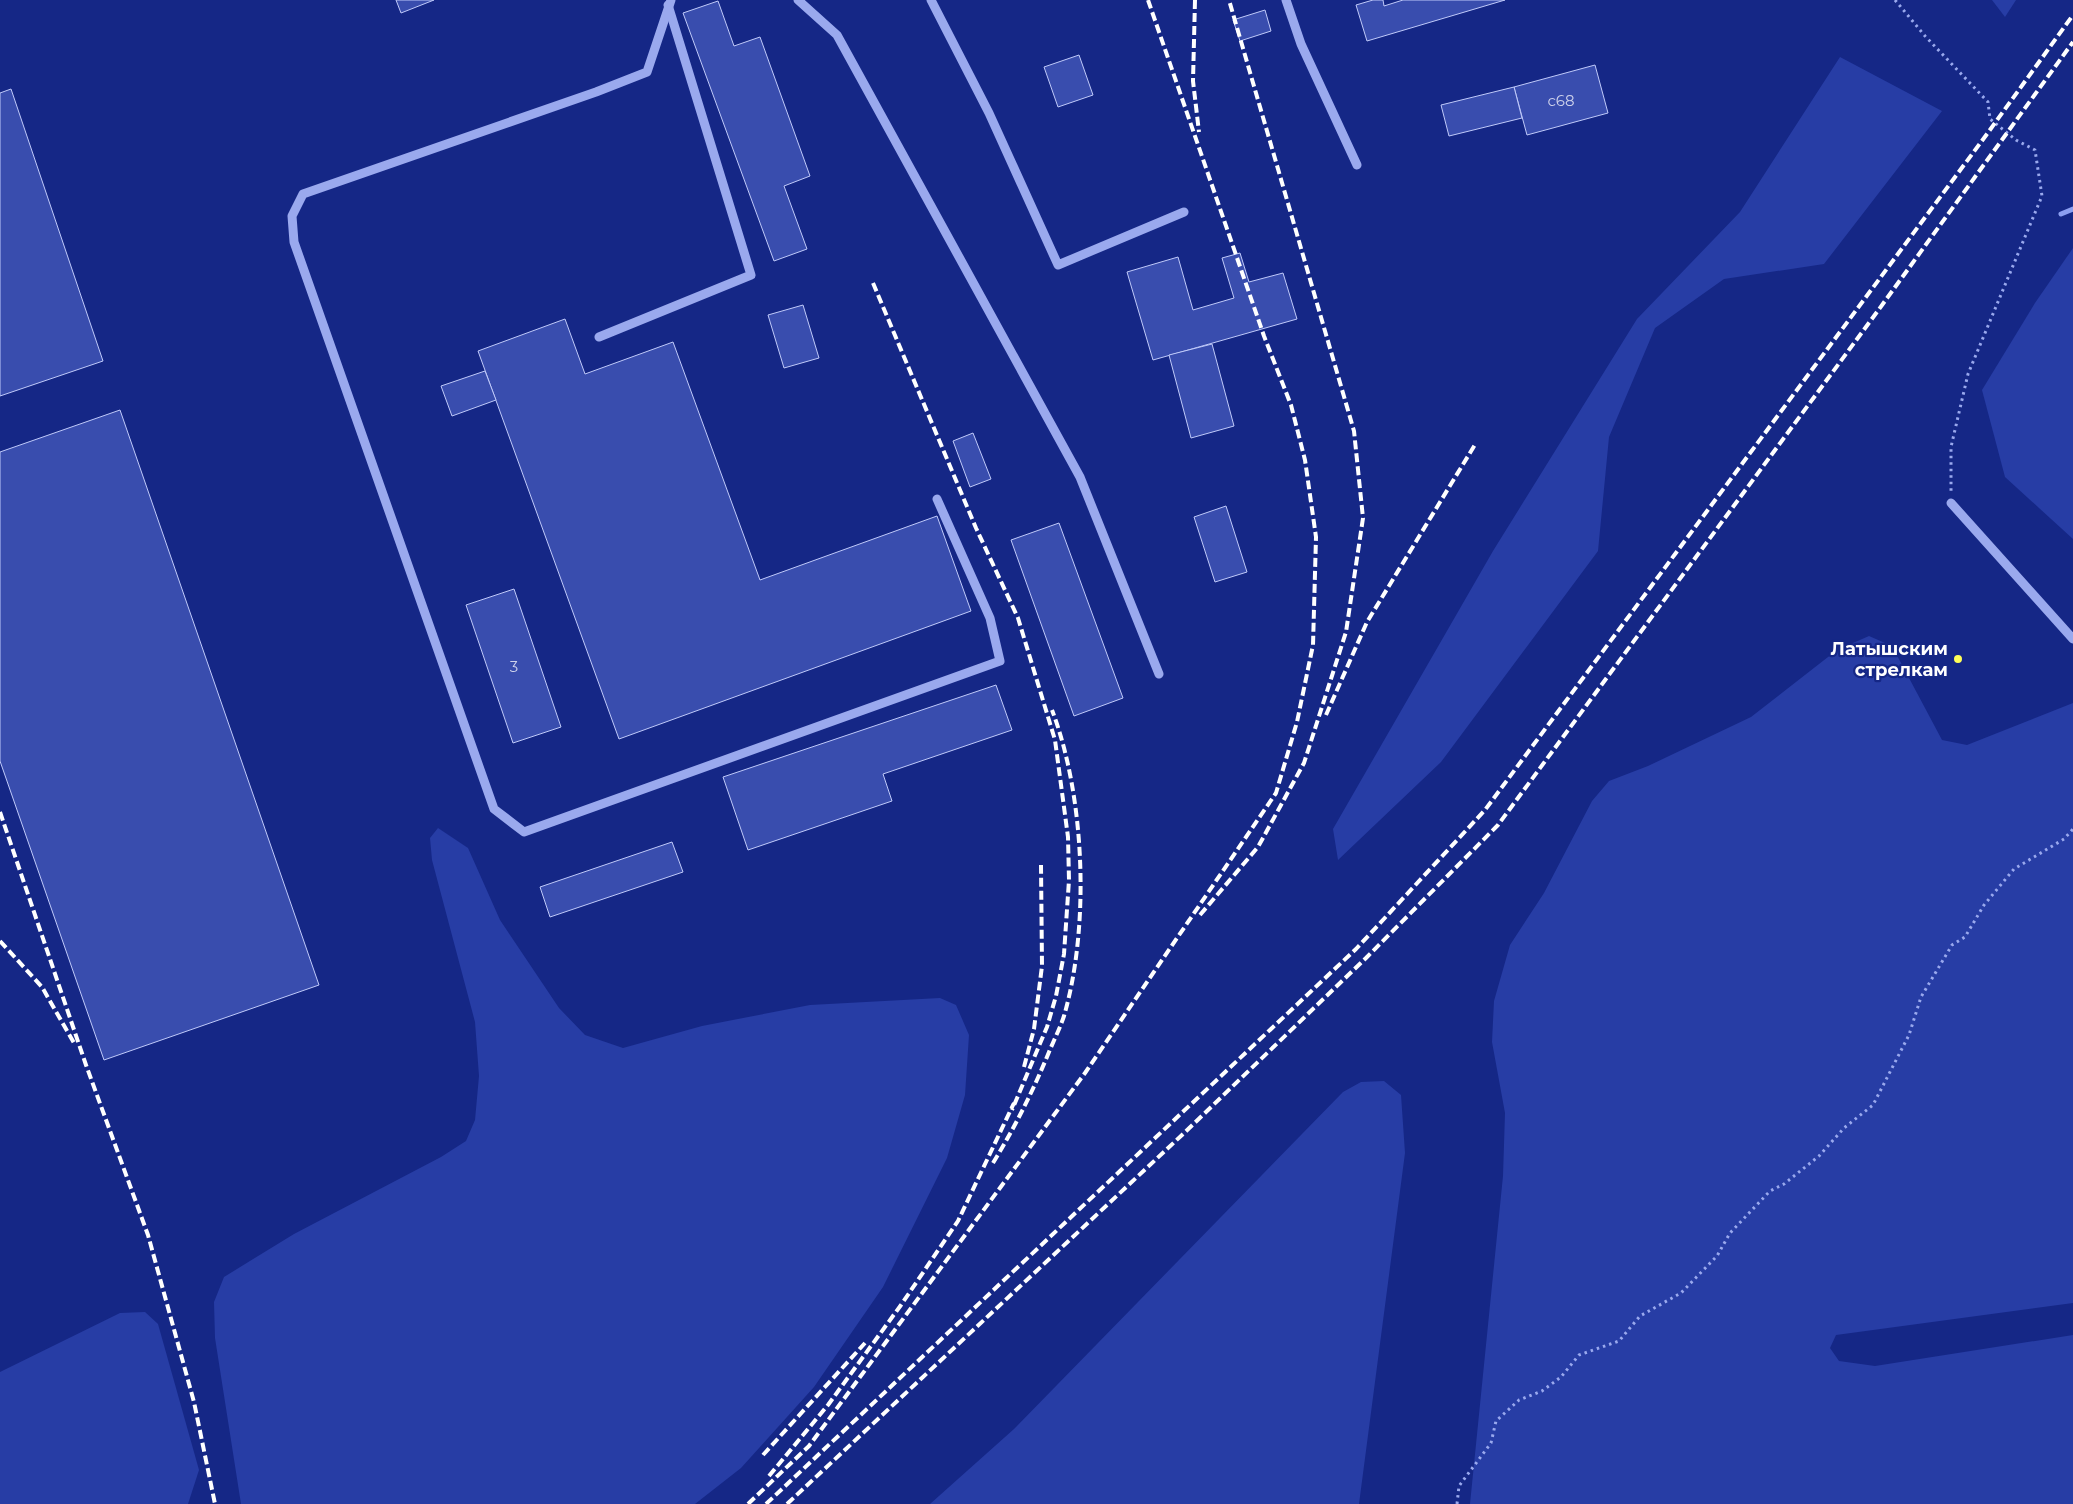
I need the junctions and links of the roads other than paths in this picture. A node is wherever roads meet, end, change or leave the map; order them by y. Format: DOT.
graph roads {
  1 [pos="798,0"];
  2 [pos="931,0"];
  3 [pos="1286,0"];
  4 [pos="670,2"];
  5 [pos="1357,165"];
  6 [pos="1184,212"];
  7 [pos="599,337"];
  8 [pos="937,499"];
  9 [pos="1951,503"];
  10 [pos="2073,639"];
  11 [pos="1159,674"];
  1 -- 11 [label="lane"];
  2 -- 6 [label="lane"];
  3 -- 5 [label="lane"];
  4 -- 7 [label="lane"];
  4 -- 8 [label="lane"];
  9 -- 10 [label="lane"];
}
